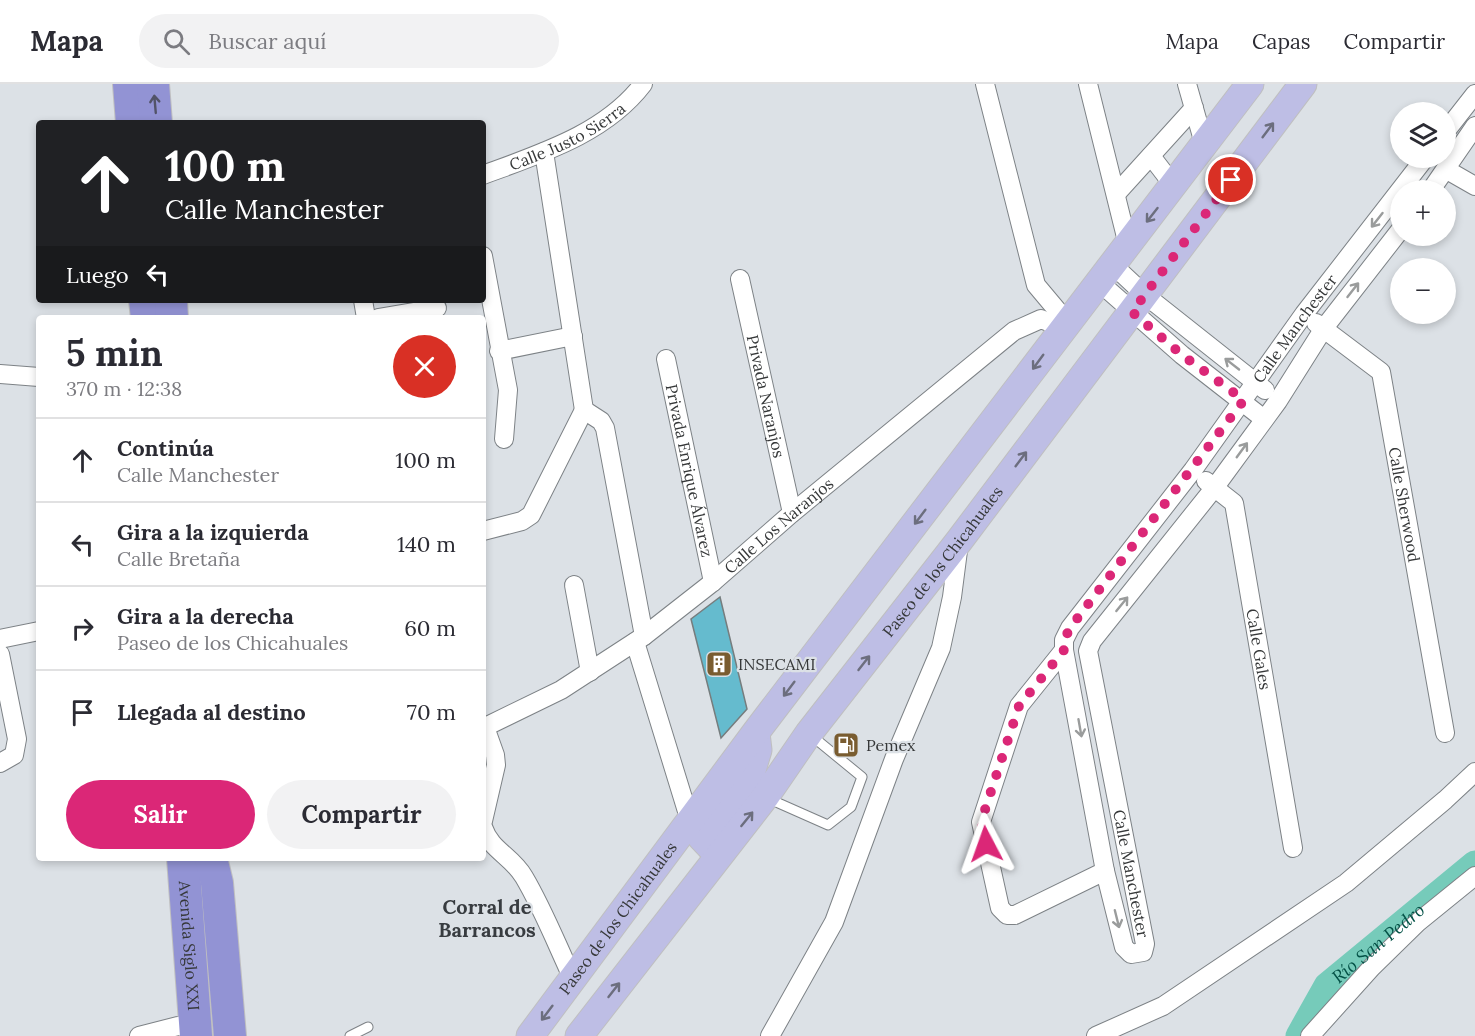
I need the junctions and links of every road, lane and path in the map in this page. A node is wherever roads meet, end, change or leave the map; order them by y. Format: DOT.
graph roads {
  1 [pos="129,84"];
  2 [pos="153,84"];
  3 [pos="643,84"];
  4 [pos="985,84"];
  5 [pos="1088,84"];
  6 [pos="1187,84"];
  7 [pos="1250,84"];
  8 [pos="1303,84"];
  9 [pos="1475,94"];
  10 [pos="1194,108"];
  11 [pos="1456,118"];
  12 [pos="132,120"];
  13 [pos="156,120"];
  14 [pos="1475,126"];
  15 [pos="1205,147"];
  16 [pos="544,152"];
  17 [pos="1151,156"];
  18 [pos="1417,168"];
  19 [pos="1447,170"];
  20 [pos="486,174"];
  21 [pos="1439,180"];
  22 [pos="1174,186"];
  23 [pos="1475,186"];
  24 [pos="1116,194"];
  25 [pos="1390,243"];
  26 [pos="1113,264"];
  27 [pos="486,274"];
  28 [pos="740,279"];
  29 [pos="1139,303"];
  30 [pos="437,308"];
  31 [pos="1304,314"];
  32 [pos="396,315"];
  33 [pos="1065,325"];
  34 [pos="1324,328"];
  35 [pos="573,336"];
  36 [pos="499,351"];
  37 [pos="666,359"];
  38 [pos="0,374"];
  39 [pos="36,377"];
  40 [pos="1257,383"];
  41 [pos="1244,400"];
  42 [pos="1278,400"];
  43 [pos="584,410"];
  44 [pos="1264,419"];
  45 [pos="504,439"];
  46 [pos="1193,470"];
  47 [pos="1215,487"];
  48 [pos="792,513"];
  49 [pos="486,530"];
  50 [pos="959,542"];
  51 [pos="713,582"];
  52 [pos="574,585"];
  53 [pos="36,632"];
  54 [pos="0,639"];
  55 [pos="639,639"];
  56 [pos="1064,650"];
  57 [pos="1088,651"];
  58 [pos="0,654"];
  59 [pos="590,672"];
  60 [pos="1040,680"];
  61 [pos="1072,687"];
  62 [pos="486,726"];
  63 [pos="486,732"];
  64 [pos="756,732"];
  65 [pos="809,733"];
  66 [pos="1445,733"];
  67 [pos="0,763"];
  68 [pos="1475,772"];
  69 [pos="765,797"];
  70 [pos="486,808"];
  71 [pos="690,821"];
  72 [pos="486,837"];
  73 [pos="1293,848"];
  74 [pos="718,855"];
  75 [pos="171,861"];
  76 [pos="184,861"];
  77 [pos="204,861"];
  78 [pos="212,861"];
  79 [pos="1105,872"];
  80 [pos="1475,876"];
  81 [pos="197,929"];
  82 [pos="573,979"];
  83 [pos="368,1028"];
  84 [pos="184,1033"];
  85 [pos="139,1036"];
  86 [pos="214,1036"];
  87 [pos="230,1036"];
  88 [pos="350,1036"];
  89 [pos="530,1036"];
  90 [pos="579,1036"];
  91 [pos="770,1036"];
  92 [pos="1096,1036"];
  93 [pos="1310,1036"];
  1 -- 12 [label="highway"];
  13 -- 2 [label="highway, one-way"];
  3 -- 16 [label="street, Calle Justo Sierra"];
  4 -- 33 [label="street"];
  5 -- 24 [label="street"];
  6 -- 10 [label="street"];
  7 -- 15 [label="main road, Paseo de los Chicahuales"];
  29 -- 8 [label="main road, Paseo de los Chicahuales, one-way"];
  9 -- 11 [label="street"];
  10 -- 15 [label="street"];
  10 -- 17 [label="street"];
  14 -- 19 [label="street"];
  15 -- 22 [label="main road, Paseo de los Chicahuales"];
  16 -- 20 [label="street, Calle Justo Sierra"];
  16 -- 35 [label="street"];
  17 -- 22 [label="street"];
  17 -- 24 [label="street"];
  18 -- 31 [label="street, Calle Manchester, one-way"];
  19 -- 21 [label="street"];
  19 -- 23 [label="street"];
  22 -- 26 [label="main road, Paseo de los Chicahuales, one-way"];
  24 -- 26 [label="street"];
  34 -- 25 [label="street, Calle Manchester, one-way"];
  26 -- 29 [label="street"];
  26 -- 33 [label="main road, Paseo de los Chicahuales"];
  27 -- 36 [label="street"];
  28 -- 48 [label="street, Privada Naranjos"];
  40 -- 29 [label="street, one-way"];
  29 -- 41 [label="street"];
  50 -- 29 [label="main road, Paseo de los Chicahuales, one-way"];
  30 -- 32 [label="street"];
  31 -- 34 [label="street, Calle Sherwood"];
  31 -- 40 [label="street, Calle Manchester"];
  33 -- 48 [label="street, Calle Los Naranjos"];
  33 -- 64 [label="main road, Paseo de los Chicahuales, one-way"];
  34 -- 42 [label="street, Calle Manchester"];
  34 -- 66 [label="street, Calle Sherwood"];
  35 -- 36 [label="street"];
  35 -- 43 [label="street"];
  36 -- 45 [label="street"];
  37 -- 51 [label="street, Privada Enrique Álvarez"];
  38 -- 39 [label="street"];
  40 -- 41 [label="street, Calle Manchester"];
  40 -- 42 [label="street"];
  41 -- 44 [label="street"];
  41 -- 46 [label="street, Calle Manchester"];
  42 -- 44 [label="street, Calle Manchester"];
  43 -- 49 [label="street"];
  43 -- 55 [label="street"];
  47 -- 44 [label="street, Calle Manchester, one-way"];
  46 -- 47 [label="street, Calle Gales"];
  46 -- 56 [label="street, Calle Manchester"];
  57 -- 47 [label="street, Calle Manchester, one-way"];
  47 -- 73 [label="street, Calle Gales"];
  48 -- 51 [label="street, Calle Los Naranjos"];
  65 -- 50 [label="main road, Paseo de los Chicahuales, one-way"];
  50 -- 91 [label="street"];
  51 -- 55 [label="street, Calle Los Naranjos"];
  52 -- 59 [label="street"];
  53 -- 54 [label="street"];
  55 -- 59 [label="street, Calle Los Naranjos"];
  55 -- 71 [label="street"];
  56 -- 57 [label="street"];
  56 -- 60 [label="street"];
  56 -- 61 [label="street, Calle Manchester"];
  79 -- 57 [label="street, Calle Manchester, one-way"];
  58 -- 67 [label="street"];
  59 -- 62 [label="street, Calle Los Naranjos"];
  60 -- 61 [label="street"];
  60 -- 79 [label="street"];
  61 -- 79 [label="street, Calle Manchester, one-way"];
  63 -- 70 [label="street"];
  64 -- 71 [label="main road, Paseo de los Chicahuales"];
  64 -- 74 [label="main road"];
  65 -- 69 [label="main road, Paseo de los Chicahuales"];
  65 -- 69 [label="lane"];
  68 -- 92 [label="street"];
  74 -- 69 [label="main road, Paseo de los Chicahuales, one-way"];
  71 -- 82 [label="main road, Paseo de los Chicahuales"];
  72 -- 82 [label="street"];
  90 -- 74 [label="main road, Paseo de los Chicahuales, one-way"];
  75 -- 84 [label="highway"];
  76 -- 81 [label="highway, Avenida Siglo XXI"];
  77 -- 81 [label="highway, Avenida Siglo XXI"];
  78 -- 87 [label="highway"];
  80 -- 93 [label="street"];
  81 -- 84 [label="highway, Avenida Siglo XXI"];
  81 -- 86 [label="highway, Avenida Siglo XXI"];
  82 -- 89 [label="main road, Paseo de los Chicahuales, one-way"];
  83 -- 88 [label="lane"];
  84 -- 85 [label="street"];
}
